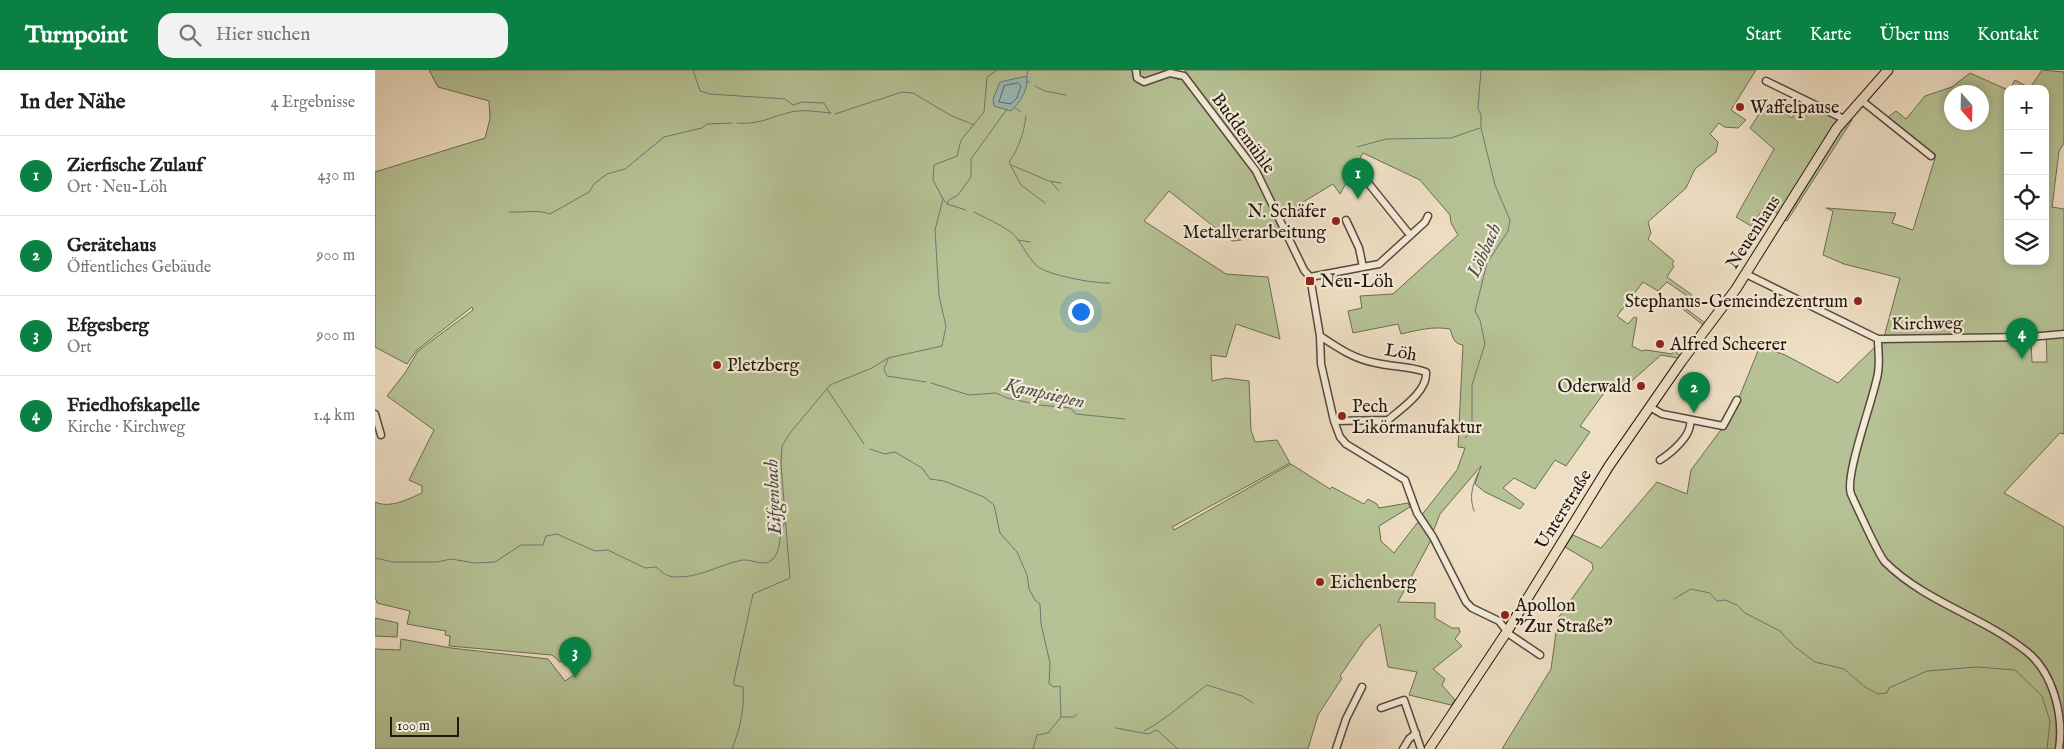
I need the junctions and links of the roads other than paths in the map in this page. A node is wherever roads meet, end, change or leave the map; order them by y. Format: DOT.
graph roads {
  1 [pos="1136,70"];
  2 [pos="1887,70"];
  3 [pos="1766,81"];
  4 [pos="1861,100"];
  5 [pos="1844,119"];
  6 [pos="1931,156"];
  7 [pos="1365,179"];
  8 [pos="1428,216"];
  9 [pos="1346,220"];
  10 [pos="1410,235"];
  11 [pos="1363,267"];
  12 [pos="1746,274"];
  13 [pos="1310,277"];
  14 [pos="2064,334"];
  15 [pos="1320,336"];
  16 [pos="1878,339"];
  17 [pos="1737,400"];
  18 [pos="1649,407"];
  19 [pos="375,414"];
  20 [pos="1334,420"];
  21 [pos="1690,420"];
  22 [pos="381,435"];
  23 [pos="1659,460"];
  24 [pos="1508,630"];
  25 [pos="1540,655"];
  26 [pos="1362,687"];
  27 [pos="1381,708"];
  28 [pos="1416,733"];
  29 [pos="1337,749"];
  30 [pos="1403,749"];
  31 [pos="1421,749"];
  32 [pos="1429,749"];
  33 [pos="2059,749"];
  1 -- 13 [label="street, Buddemühle"];
  2 -- 4 [label="main road, Neuenhaus"];
  3 -- 5 [label="street"];
  4 -- 5 [label="main road, Neuenhaus"];
  4 -- 6 [label="street"];
  5 -- 12 [label="main road, Neuenhaus"];
  7 -- 10 [label="street"];
  8 -- 10 [label="street"];
  9 -- 11 [label="street"];
  10 -- 11 [label="street"];
  11 -- 13 [label="street"];
  12 -- 16 [label="street, Kirchweg"];
  12 -- 18 [label="main road, Neuenhaus"];
  13 -- 15 [label="street"];
  14 -- 16 [label="street, Kirchweg"];
  15 -- 20 [label="street"];
  15 -- 20 [label="street, Löh"];
  16 -- 33 [label="street"];
  17 -- 21 [label="street"];
  18 -- 21 [label="street"];
  18 -- 24 [label="main road, Unterstraße"];
  19 -- 22 [label="street"];
  20 -- 24 [label="street"];
  21 -- 23 [label="street"];
  24 -- 25 [label="street"];
  24 -- 32 [label="main road, Unterstraße"];
  26 -- 29 [label="street"];
  27 -- 28 [label="street"];
  28 -- 30 [label="street"];
  28 -- 31 [label="street"];
}
